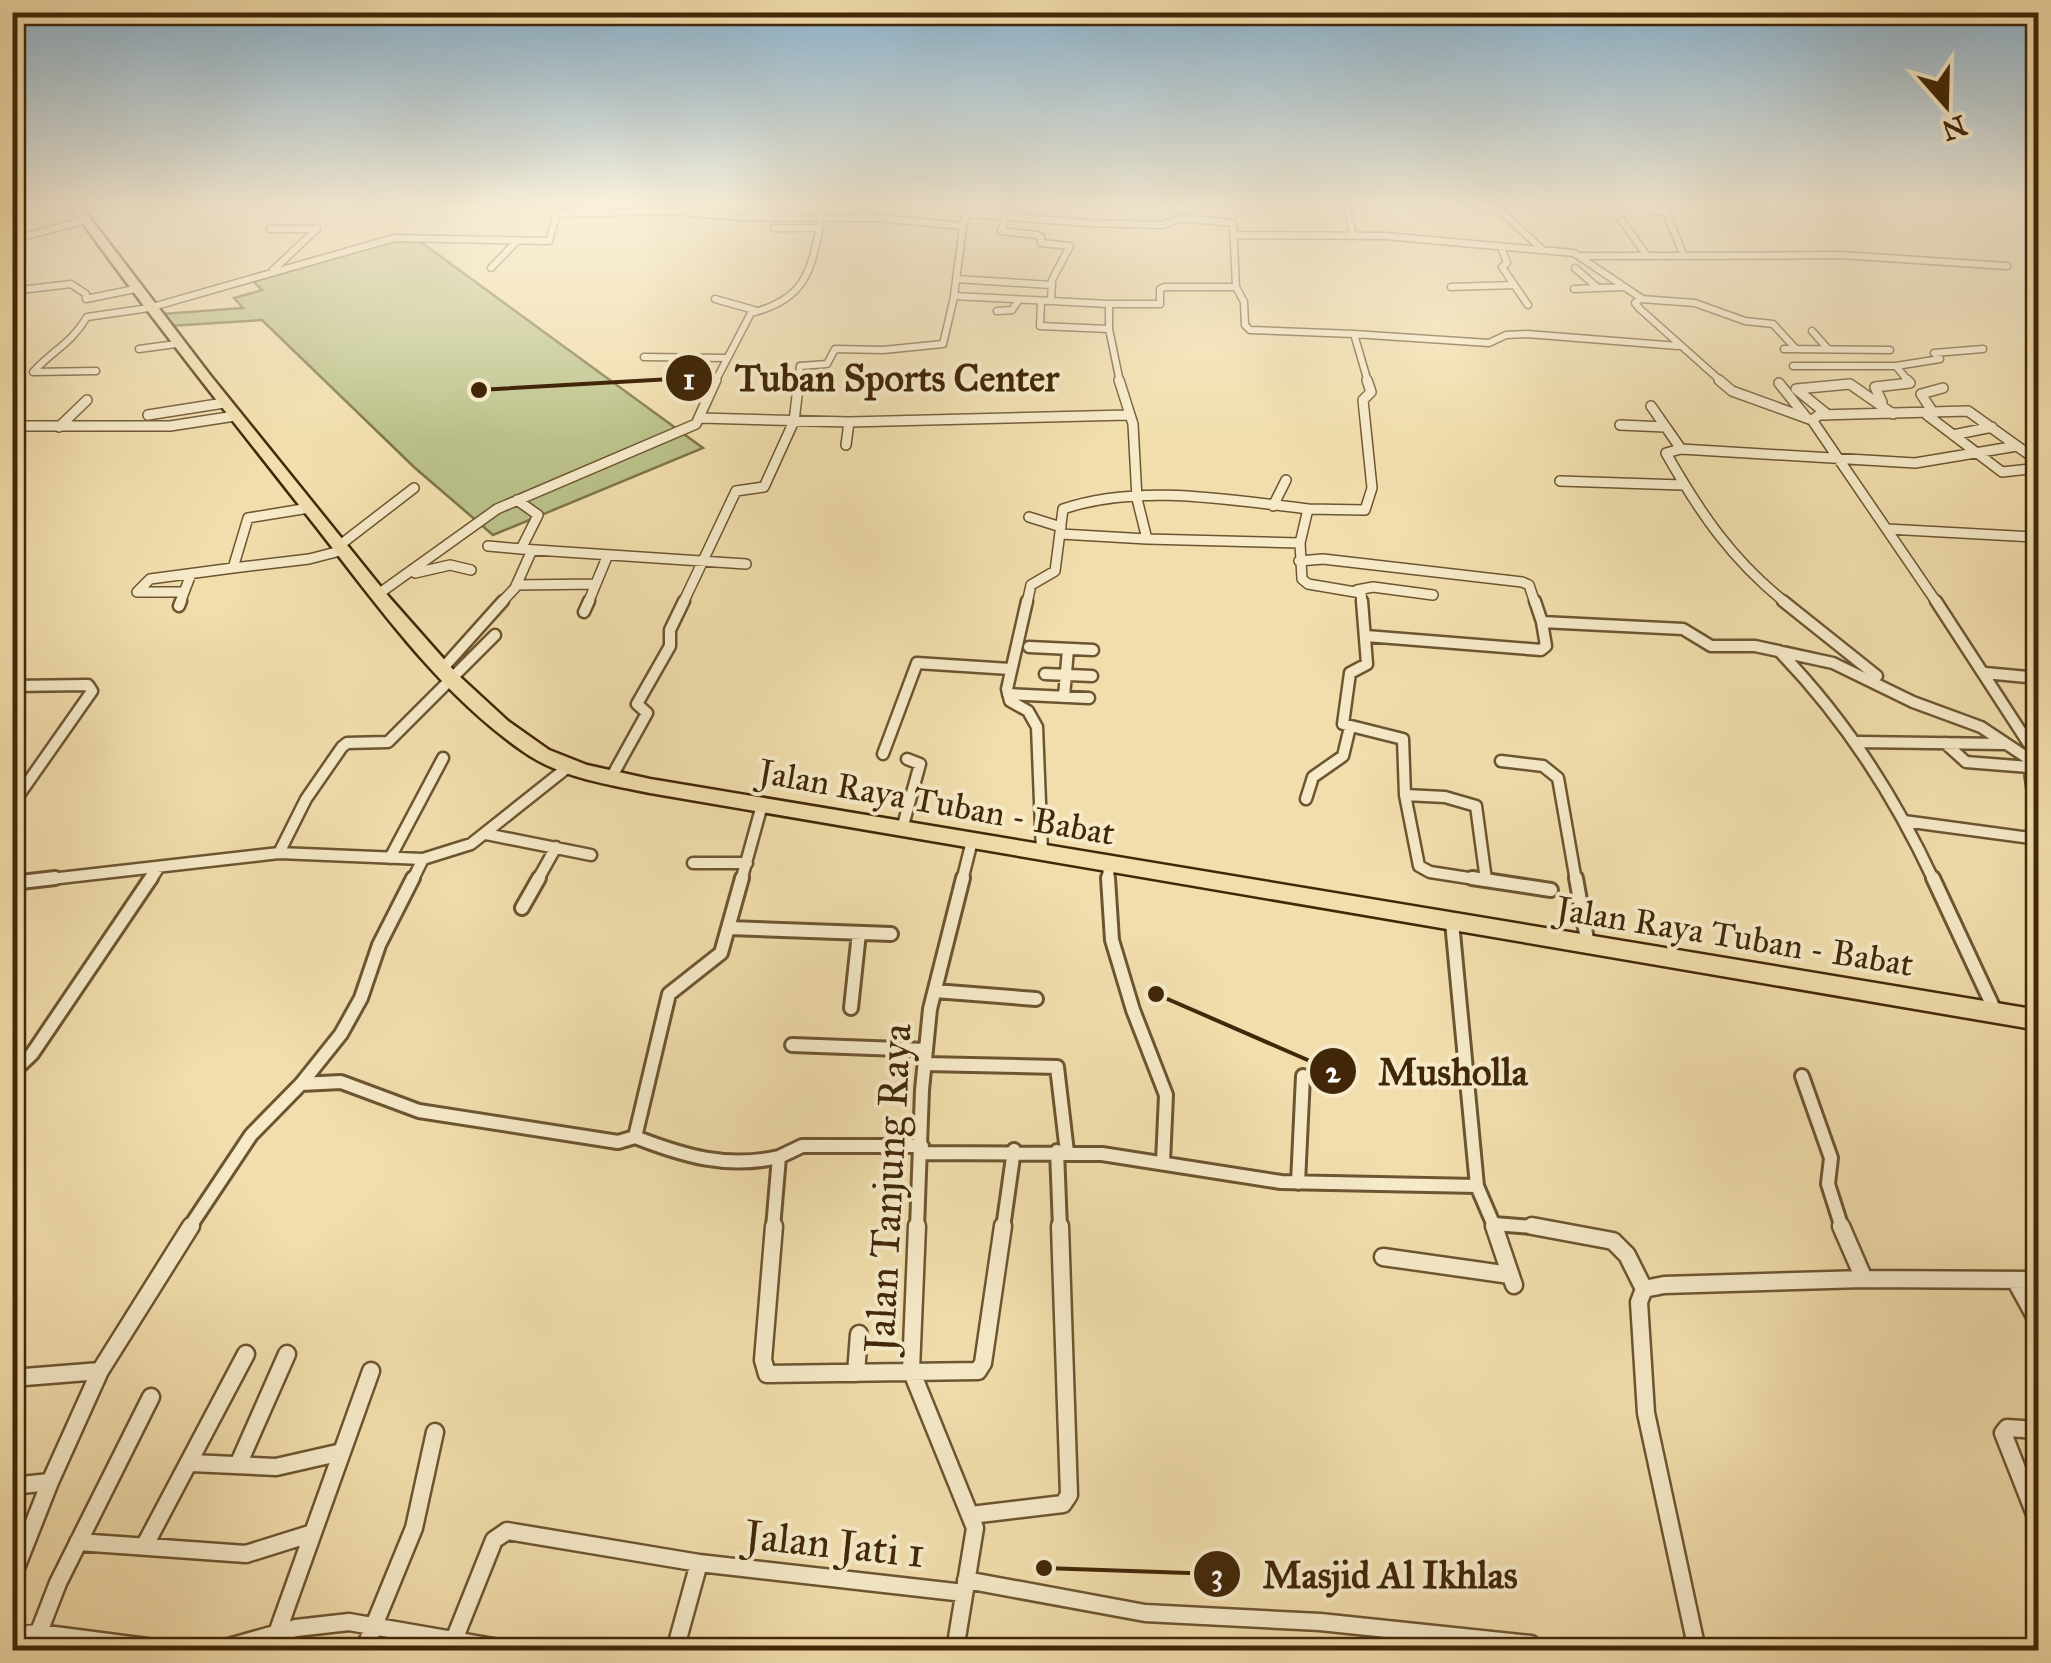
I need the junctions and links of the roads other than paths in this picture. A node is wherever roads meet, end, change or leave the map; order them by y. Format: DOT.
graph roads {
  1 [pos="1005,282"];
  2 [pos="130,283"];
  3 [pos="237,283"];
  4 [pos="800,283"];
  5 [pos="956,283"];
  6 [pos="1015,283"];
  7 [pos="1236,283"];
  8 [pos="1592,283"];
  9 [pos="1618,283"];
  10 [pos="1052,285"];
  11 [pos="1514,285"];
  12 [pos="1450,286"];
  13 [pos="1623,286"];
  14 [pos="1236,287"];
  15 [pos="1598,288"];
  16 [pos="135,289"];
  17 [pos="1574,289"];
  18 [pos="12,291"];
  19 [pos="954,296"];
  20 [pos="715,299"];
  21 [pos="1642,299"];
  22 [pos="1000,300"];
  23 [pos="1018,301"];
  24 [pos="1046,301"];
  25 [pos="1108,304"];
  26 [pos="1528,305"];
  27 [pos="148,308"];
  28 [pos="754,310"];
  29 [pos="997,311"];
  30 [pos="1109,329"];
  31 [pos="1812,331"];
  32 [pos="1354,334"];
  33 [pos="1876,336"];
  34 [pos="176,344"];
  35 [pos="1682,346"];
  36 [pos="138,349"];
  37 [pos="1784,349"];
  38 [pos="1796,349"];
  39 [pos="1828,349"];
  40 [pos="1839,349"];
  41 [pos="1983,349"];
  42 [pos="644,357"];
  43 [pos="726,358"];
  44 [pos="1793,366"];
  45 [pos="1809,366"];
  46 [pos="1853,366"];
  47 [pos="1896,366"];
  48 [pos="96,371"];
  49 [pos="1780,384"];
  50 [pos="1822,385"];
  51 [pos="1943,388"];
  52 [pos="87,400"];
  53 [pos="1651,406"];
  54 [pos="1884,406"];
  55 [pos="229,410"];
  56 [pos="148,414"];
  57 [pos="1931,414"];
  58 [pos="1128,415"];
  59 [pos="1828,415"];
  60 [pos="1894,415"];
  61 [pos="700,418"];
  62 [pos="1809,418"];
  63 [pos="794,421"];
  64 [pos="849,422"];
  65 [pos="1620,425"];
  66 [pos="12,426"];
  67 [pos="59,426"];
  68 [pos="1665,427"];
  69 [pos="1992,427"];
  70 [pos="1953,435"];
  71 [pos="846,445"];
  72 [pos="2016,446"];
  73 [pos="1680,449"];
  74 [pos="1975,453"];
  75 [pos="1842,461"];
  76 [pos="2038,462"];
  77 [pos="1286,480"];
  78 [pos="1560,481"];
  79 [pos="1682,485"];
  80 [pos="414,488"];
  81 [pos="1137,499"];
  82 [pos="517,500"];
  83 [pos="1273,506"];
  84 [pos="309,508"];
  85 [pos="1308,510"];
  86 [pos="1029,517"];
  87 [pos="1887,529"];
  88 [pos="1061,531"];
  89 [pos="2035,537"];
  90 [pos="1147,540"];
  91 [pos="1300,543"];
  92 [pos="488,546"];
  93 [pos="342,547"];
  94 [pos="526,549"];
  95 [pos="607,557"];
  96 [pos="1300,560"];
  97 [pos="700,562"];
  98 [pos="746,564"];
  99 [pos="234,568"];
  100 [pos="472,570"];
  101 [pos="191,574"];
  102 [pos="406,575"];
  103 [pos="516,584"];
  104 [pos="596,584"];
  105 [pos="1358,590"];
  106 [pos="184,592"];
  107 [pos="376,595"];
  108 [pos="1433,596"];
  109 [pos="179,606"];
  110 [pos="584,612"];
  111 [pos="1542,622"];
  112 [pos="495,635"];
  113 [pos="1366,636"];
  114 [pos="1030,647"];
  115 [pos="1068,649"];
  116 [pos="1093,650"];
  117 [pos="1778,650"];
  118 [pos="1010,669"];
  119 [pos="1986,672"];
  120 [pos="447,673"];
  121 [pos="1045,674"];
  122 [pos="1066,675"];
  123 [pos="1092,676"];
  124 [pos="2038,678"];
  125 [pos="12,686"];
  126 [pos="1008,694"];
  127 [pos="1030,695"];
  128 [pos="1064,696"];
  129 [pos="1089,698"];
  130 [pos="1913,702"];
  131 [pos="1028,710"];
  132 [pos="1350,727"];
  133 [pos="2019,728"];
  134 [pos="2038,730"];
  135 [pos="1859,742"];
  136 [pos="1945,743"];
  137 [pos="2004,744"];
  138 [pos="883,754"];
  139 [pos="443,758"];
  140 [pos="907,759"];
  141 [pos="1501,762"];
  142 [pos="2034,763"];
  143 [pos="568,766"];
  144 [pos="611,778"];
  145 [pos="1405,794"];
  146 [pos="1306,799"];
  147 [pos="12,804"];
  148 [pos="762,806"];
  149 [pos="1904,821"];
  150 [pos="902,829"];
  151 [pos="2038,829"];
  152 [pos="486,834"];
  153 [pos="2038,839"];
  154 [pos="972,841"];
  155 [pos="556,847"];
  156 [pos="1042,852"];
  157 [pos="279,853"];
  158 [pos="590,855"];
  159 [pos="390,858"];
  160 [pos="423,859"];
  161 [pos="747,862"];
  162 [pos="693,864"];
  163 [pos="1109,864"];
  164 [pos="159,867"];
  165 [pos="1486,880"];
  166 [pos="12,883"];
  167 [pos="1550,890"];
  168 [pos="522,908"];
  169 [pos="1452,922"];
  170 [pos="729,928"];
  171 [pos="859,933"];
  172 [pos="891,934"];
  173 [pos="1588,946"];
  174 [pos="935,991"];
  175 [pos="1036,999"];
  176 [pos="852,1008"];
  177 [pos="1996,1013"];
  178 [pos="2038,1020"];
  179 [pos="792,1045"];
  180 [pos="926,1057"];
  181 [pos="12,1073"];
  182 [pos="1304,1076"];
  183 [pos="1802,1076"];
  184 [pos="302,1084"];
  185 [pos="635,1137"];
  186 [pos="921,1150"];
  187 [pos="1014,1150"];
  188 [pos="1062,1151"];
  189 [pos="779,1157"];
  190 [pos="1163,1162"];
  191 [pos="1298,1182"];
  192 [pos="1477,1186"];
  193 [pos="1494,1224"];
  194 [pos="1383,1258"];
  195 [pos="1864,1278"];
  196 [pos="2015,1280"];
  197 [pos="2038,1280"];
  198 [pos="1644,1289"];
  199 [pos="2038,1322"];
  200 [pos="858,1334"];
  201 [pos="246,1354"];
  202 [pos="288,1354"];
  203 [pos="911,1370"];
  204 [pos="100,1371"];
  205 [pos="371,1371"];
  206 [pos="856,1372"];
  207 [pos="12,1378"];
  208 [pos="150,1396"];
  209 [pos="2038,1430"];
  210 [pos="435,1432"];
  211 [pos="342,1452"];
  212 [pos="191,1463"];
  213 [pos="238,1465"];
  214 [pos="50,1482"];
  215 [pos="12,1486"];
  216 [pos="2033,1499"];
  217 [pos="971,1515"];
  218 [pos="2038,1522"];
  219 [pos="313,1533"];
  220 [pos="78,1542"];
  221 [pos="145,1544"];
  222 [pos="699,1563"];
  223 [pos="12,1578"];
  224 [pos="965,1587"];
  225 [pos="375,1623"];
  226 [pos="12,1635"];
  227 [pos="454,1640"];
  228 [pos="36,1642"];
  229 [pos="274,1642"];
  230 [pos="1531,1644"];
  231 [pos="170,1650"];
  232 [pos="218,1650"];
  233 [pos="364,1650"];
  234 [pos="511,1650"];
  235 [pos="675,1650"];
  236 [pos="955,1650"];
  237 [pos="1697,1650"];
  1 -- 22 [label="street"];
  2 -- 16 [label="highway, Jalan Raya Tuban - Babat"];
  3 -- 27 [label="street"];
  4 -- 28 [label="street"];
  5 -- 19 [label="street"];
  6 -- 10 [label="street"];
  7 -- 14 [label="street"];
  8 -- 15 [label="street"];
  9 -- 13 [label="street"];
  10 -- 24 [label="street"];
  11 -- 12 [label="street"];
  11 -- 26 [label="street"];
  13 -- 15 [label="street"];
  13 -- 21 [label="street"];
  14 -- 25 [label="street"];
  14 -- 32 [label="street"];
  15 -- 17 [label="street"];
  16 -- 18 [label="street"];
  16 -- 27 [label="highway, Jalan Raya Tuban - Babat"];
  19 -- 22 [label="street"];
  19 -- 63 [label="street"];
  20 -- 28 [label="street"];
  21 -- 35 [label="street"];
  21 -- 38 [label="street"];
  22 -- 23 [label="street"];
  23 -- 24 [label="street"];
  23 -- 29 [label="street"];
  24 -- 25 [label="street"];
  24 -- 30 [label="street"];
  25 -- 30 [label="street"];
  27 -- 34 [label="highway, Jalan Raya Tuban - Babat"];
  27 -- 48 [label="street"];
  28 -- 43 [label="street"];
  30 -- 58 [label="street"];
  31 -- 39 [label="street"];
  32 -- 35 [label="street"];
  32 -- 85 [label="street"];
  33 -- 40 [label="street"];
  34 -- 36 [label="street"];
  34 -- 55 [label="highway, Jalan Raya Tuban - Babat"];
  35 -- 62 [label="street"];
  37 -- 38 [label="street"];
  38 -- 39 [label="street"];
  39 -- 40 [label="street"];
  40 -- 46 [label="street"];
  41 -- 47 [label="street"];
  42 -- 43 [label="street"];
  43 -- 61 [label="street"];
  44 -- 45 [label="street"];
  45 -- 46 [label="street"];
  45 -- 50 [label="street"];
  46 -- 47 [label="street"];
  47 -- 54 [label="street"];
  49 -- 62 [label="street"];
  50 -- 54 [label="street"];
  50 -- 59 [label="street"];
  51 -- 57 [label="street"];
  52 -- 67 [label="street"];
  53 -- 68 [label="street"];
  54 -- 60 [label="street"];
  55 -- 56 [label="street"];
  55 -- 67 [label="street"];
  55 -- 84 [label="highway, Jalan Raya Tuban - Babat"];
  57 -- 60 [label="street"];
  57 -- 69 [label="street"];
  57 -- 70 [label="street"];
  58 -- 64 [label="street"];
  58 -- 81 [label="street"];
  59 -- 60 [label="street"];
  59 -- 62 [label="street"];
  61 -- 63 [label="street"];
  61 -- 82 [label="street"];
  62 -- 75 [label="street"];
  63 -- 64 [label="street"];
  63 -- 97 [label="street"];
  64 -- 71 [label="street"];
  65 -- 68 [label="street"];
  66 -- 67 [label="street"];
  68 -- 73 [label="street"];
  69 -- 70 [label="street"];
  69 -- 72 [label="street"];
  70 -- 74 [label="street"];
  72 -- 74 [label="street"];
  72 -- 76 [label="street"];
  73 -- 75 [label="street"];
  73 -- 79 [label="street"];
  74 -- 75 [label="street"];
  74 -- 76 [label="street"];
  75 -- 87 [label="street"];
  77 -- 83 [label="street"];
  78 -- 79 [label="street"];
  79 -- 130 [label="street"];
  80 -- 93 [label="street"];
  81 -- 83 [label="street"];
  81 -- 88 [label="street"];
  81 -- 90 [label="street"];
  82 -- 94 [label="street"];
  82 -- 102 [label="street"];
  83 -- 85 [label="street"];
  84 -- 93 [label="highway, Jalan Raya Tuban - Babat"];
  84 -- 99 [label="street"];
  85 -- 91 [label="street"];
  86 -- 88 [label="street"];
  87 -- 89 [label="street"];
  87 -- 119 [label="street"];
  88 -- 90 [label="street"];
  88 -- 118 [label="street"];
  90 -- 91 [label="street"];
  91 -- 96 [label="street"];
  92 -- 94 [label="street"];
  93 -- 99 [label="street"];
  93 -- 107 [label="highway, Jalan Raya Tuban - Babat"];
  94 -- 95 [label="street"];
  94 -- 103 [label="street"];
  95 -- 97 [label="street"];
  95 -- 104 [label="street"];
  96 -- 105 [label="street"];
  96 -- 111 [label="street"];
  97 -- 98 [label="street"];
  97 -- 144 [label="street"];
  99 -- 101 [label="street"];
  100 -- 102 [label="street"];
  101 -- 106 [label="street"];
  101 -- 106 [label="street"];
  102 -- 107 [label="street"];
  103 -- 104 [label="street"];
  103 -- 120 [label="street"];
  104 -- 110 [label="street"];
  105 -- 108 [label="street"];
  105 -- 113 [label="street"];
  106 -- 109 [label="street"];
  107 -- 120 [label="highway, Jalan Raya Tuban - Babat"];
  111 -- 113 [label="street"];
  111 -- 117 [label="street"];
  112 -- 120 [label="street"];
  113 -- 132 [label="street"];
  114 -- 115 [label="street"];
  115 -- 116 [label="street"];
  115 -- 122 [label="street"];
  117 -- 130 [label="street"];
  117 -- 135 [label="street"];
  118 -- 126 [label="street"];
  118 -- 138 [label="street"];
  119 -- 124 [label="street"];
  119 -- 133 [label="street"];
  120 -- 143 [label="highway, Jalan Raya Tuban - Babat"];
  120 -- 157 [label="street"];
  121 -- 122 [label="street"];
  122 -- 123 [label="street"];
  122 -- 128 [label="street"];
  125 -- 147 [label="street"];
  126 -- 127 [label="street"];
  126 -- 131 [label="street"];
  127 -- 128 [label="street"];
  127 -- 131 [label="street"];
  128 -- 129 [label="street"];
  130 -- 137 [label="street"];
  131 -- 156 [label="street"];
  132 -- 145 [label="street"];
  132 -- 146 [label="street"];
  133 -- 134 [label="street"];
  133 -- 142 [label="street"];
  135 -- 136 [label="street"];
  135 -- 149 [label="street"];
  136 -- 137 [label="street"];
  136 -- 142 [label="street"];
  137 -- 142 [label="street"];
  139 -- 159 [label="street"];
  140 -- 150 [label="street"];
  141 -- 173 [label="street"];
  142 -- 151 [label="street"];
  143 -- 144 [label="highway, Jalan Raya Tuban - Babat"];
  143 -- 152 [label="street"];
  144 -- 148 [label="highway, Jalan Raya Tuban - Babat"];
  145 -- 165 [label="street"];
  145 -- 165 [label="street"];
  148 -- 150 [label="highway, Jalan Raya Tuban - Babat"];
  148 -- 161 [label="street"];
  149 -- 153 [label="street"];
  149 -- 177 [label="street"];
  150 -- 154 [label="highway, Jalan Raya Tuban - Babat"];
  152 -- 155 [label="street"];
  152 -- 160 [label="street"];
  154 -- 156 [label="highway, Jalan Raya Tuban - Babat"];
  154 -- 174 [label="street, Jalan Tanjung Raya"];
  155 -- 158 [label="street"];
  155 -- 168 [label="street"];
  156 -- 163 [label="highway, Jalan Raya Tuban - Babat"];
  157 -- 159 [label="street"];
  157 -- 164 [label="street"];
  159 -- 160 [label="street"];
  160 -- 184 [label="street"];
  161 -- 162 [label="street"];
  161 -- 170 [label="street"];
  163 -- 169 [label="highway, Jalan Raya Tuban - Babat"];
  163 -- 190 [label="street"];
  164 -- 166 [label="street"];
  164 -- 181 [label="street"];
  165 -- 167 [label="street"];
  169 -- 173 [label="highway, Jalan Raya Tuban - Babat"];
  169 -- 192 [label="street"];
  170 -- 171 [label="street"];
  170 -- 185 [label="street"];
  171 -- 172 [label="street"];
  171 -- 176 [label="street"];
  173 -- 177 [label="highway, Jalan Raya Tuban - Babat"];
  174 -- 175 [label="street"];
  174 -- 180 [label="street, Jalan Tanjung Raya"];
  177 -- 178 [label="highway, Jalan Raya Tuban - Babat"];
  179 -- 180 [label="street"];
  180 -- 186 [label="street, Jalan Tanjung Raya"];
  180 -- 188 [label="street"];
  182 -- 191 [label="street"];
  183 -- 195 [label="street"];
  184 -- 185 [label="street"];
  184 -- 204 [label="street"];
  185 -- 189 [label="street"];
  186 -- 187 [label="street"];
  186 -- 189 [label="street"];
  186 -- 203 [label="street, Jalan Tanjung Raya"];
  187 -- 188 [label="street"];
  187 -- 203 [label="street"];
  188 -- 190 [label="street"];
  188 -- 217 [label="street"];
  189 -- 206 [label="street"];
  190 -- 191 [label="street"];
  191 -- 192 [label="street"];
  192 -- 193 [label="street"];
  193 -- 194 [label="street"];
  193 -- 198 [label="street"];
  195 -- 196 [label="street"];
  195 -- 198 [label="street"];
  196 -- 197 [label="street"];
  196 -- 199 [label="street"];
  198 -- 237 [label="street"];
  200 -- 206 [label="street"];
  201 -- 212 [label="street"];
  202 -- 213 [label="street"];
  203 -- 206 [label="street"];
  203 -- 217 [label="street, Jalan Tanjung Raya"];
  204 -- 207 [label="street"];
  204 -- 214 [label="street"];
  205 -- 211 [label="street"];
  208 -- 220 [label="street"];
  209 -- 216 [label="street"];
  210 -- 225 [label="street"];
  211 -- 213 [label="street"];
  211 -- 219 [label="street"];
  212 -- 213 [label="street"];
  212 -- 221 [label="street"];
  214 -- 215 [label="street"];
  214 -- 223 [label="street"];
  216 -- 218 [label="street"];
  217 -- 224 [label="street, Jalan Tanjung Raya"];
  219 -- 221 [label="street"];
  219 -- 229 [label="street"];
  220 -- 221 [label="street"];
  220 -- 228 [label="street"];
  222 -- 224 [label="street, Jalan Jati 1"];
  222 -- 227 [label="street, Jalan Jati 1"];
  222 -- 235 [label="street"];
  224 -- 230 [label="street, Jalan Jati 1"];
  224 -- 236 [label="street, Jalan Tanjung Raya"];
  225 -- 227 [label="street"];
  225 -- 229 [label="street"];
  225 -- 233 [label="street"];
  226 -- 228 [label="street"];
  227 -- 234 [label="street"];
  228 -- 231 [label="street"];
  229 -- 232 [label="street"];
}
